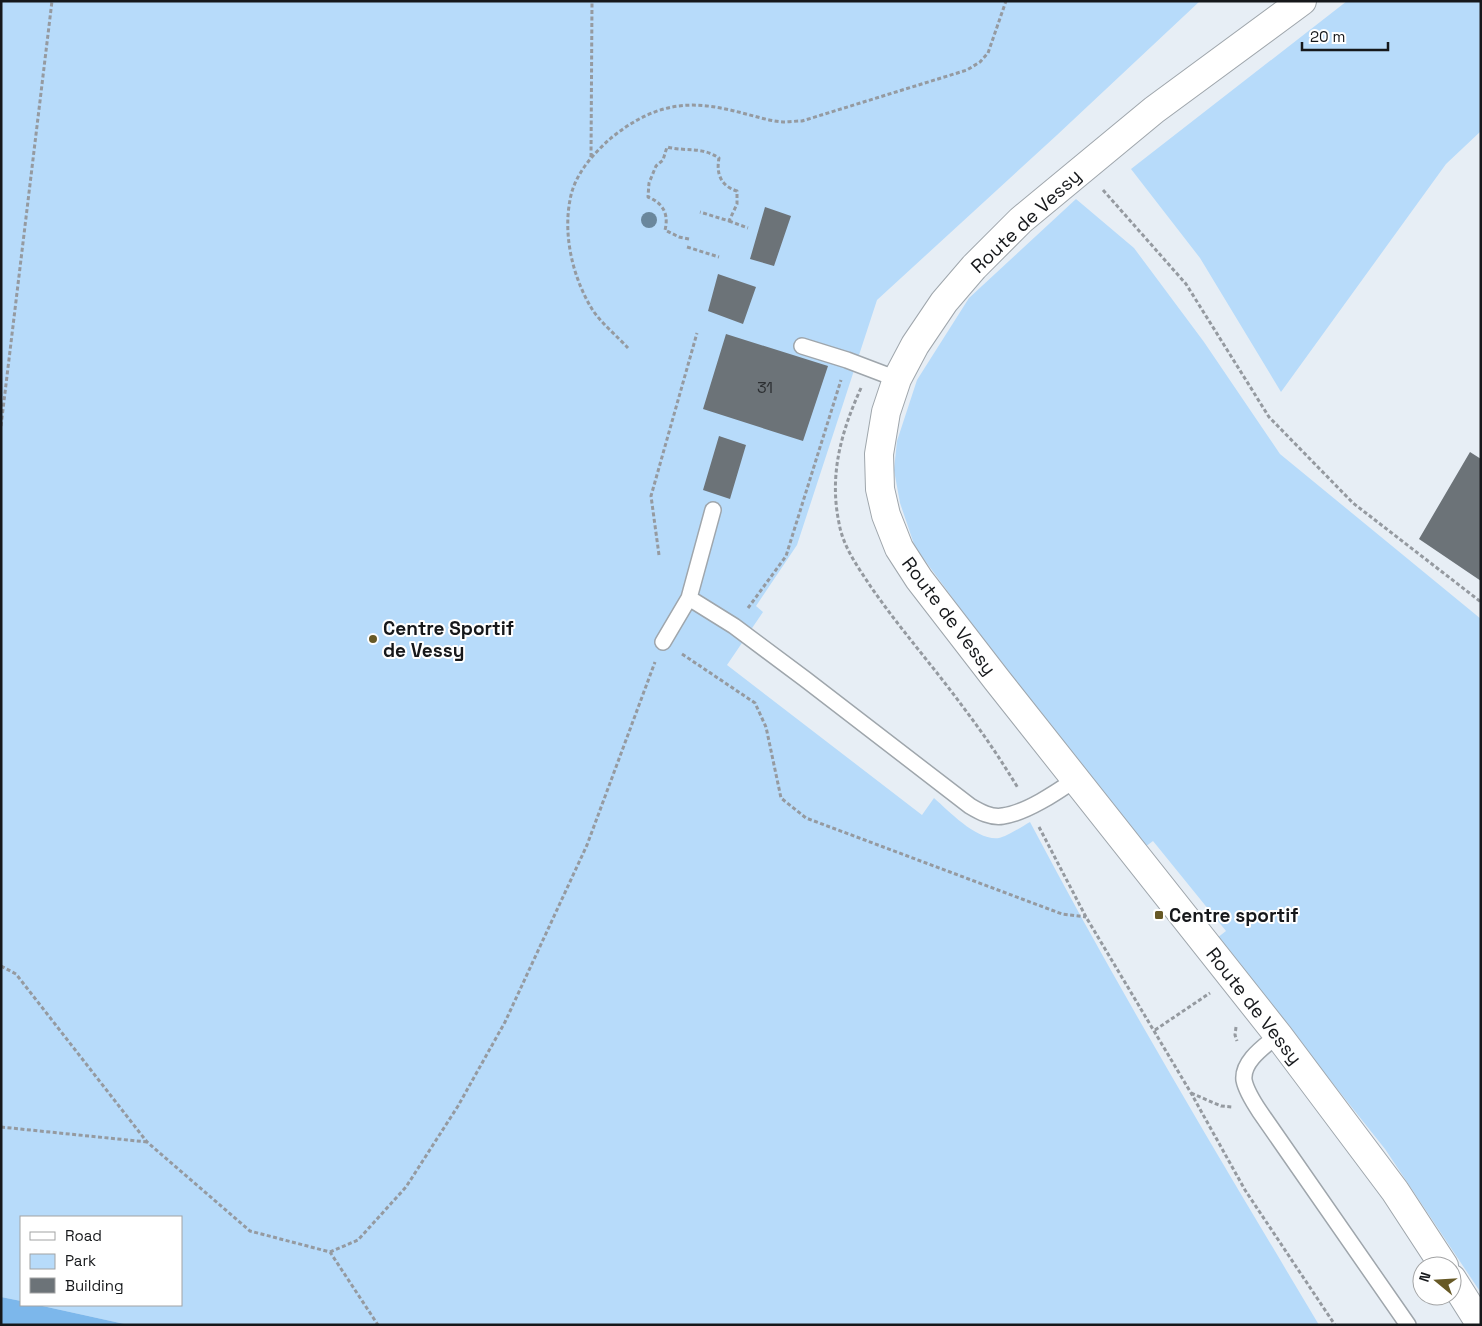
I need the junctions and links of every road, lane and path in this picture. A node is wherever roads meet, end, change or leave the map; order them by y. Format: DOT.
graph roads {
  1 [pos="52,1"];
  2 [pos="592,1"];
  3 [pos="1006,1"];
  4 [pos="1302,1"];
  5 [pos="591,158"];
  6 [pos="1082,169"];
  7 [pos="700,212"];
  8 [pos="728,222"];
  9 [pos="748,228"];
  10 [pos="688,239"];
  11 [pos="687,247"];
  12 [pos="719,258"];
  13 [pos="698,332"];
  14 [pos="802,346"];
  15 [pos="628,348"];
  16 [pos="847,360"];
  17 [pos="870,369"];
  18 [pos="897,379"];
  19 [pos="1,426"];
  20 [pos="713,510"];
  21 [pos="659,555"];
  22 [pos="689,598"];
  23 [pos="1481,602"];
  24 [pos="734,626"];
  25 [pos="663,642"];
  26 [pos="1076,779"];
  27 [pos="1028,808"];
  28 [pos="1086,916"];
  29 [pos="1,966"];
  30 [pos="1278,1035"];
  31 [pos="1191,1093"];
  32 [pos="1260,1112"];
  33 [pos="1,1127"];
  34 [pos="147,1142"];
  35 [pos="330,1252"];
  36 [pos="1437,1256"];
  37 [pos="1462,1295"];
  38 [pos="378,1325"];
  39 [pos="1335,1325"];
  40 [pos="1408,1325"];
  41 [pos="1481,1325"];
  1 -- 19 [label="path"];
  2 -- 5 [label="path"];
  3 -- 5 [label="path"];
  4 -- 6 [label="street, Route de Vessy"];
  5 -- 15 [label="path"];
  6 -- 18 [label="street, Route de Vessy"];
  6 -- 23 [label="path"];
  7 -- 8 [label="path"];
  8 -- 9 [label="path"];
  8 -- 10 [label="path"];
  11 -- 12 [label="path"];
  13 -- 21 [label="path"];
  14 -- 16 [label="lane"];
  16 -- 17 [label="lane"];
  16 -- 24 [label="path"];
  17 -- 18 [label="lane"];
  17 -- 27 [label="path"];
  18 -- 26 [label="street, Route de Vessy"];
  20 -- 22 [label="lane"];
  22 -- 24 [label="lane"];
  22 -- 25 [label="lane"];
  24 -- 27 [label="lane"];
  25 -- 28 [label="path"];
  25 -- 35 [label="path"];
  26 -- 27 [label="lane"];
  26 -- 30 [label="street, Route de Vessy"];
  27 -- 28 [label="path"];
  28 -- 31 [label="path"];
  29 -- 34 [label="path"];
  30 -- 32 [label="lane"];
  30 -- 36 [label="street, Route de Vessy"];
  31 -- 32 [label="path"];
  31 -- 39 [label="path"];
  32 -- 40 [label="lane"];
  33 -- 34 [label="path"];
  34 -- 35 [label="path"];
  35 -- 38 [label="path"];
  37 -- 41 [label="street"];
}
